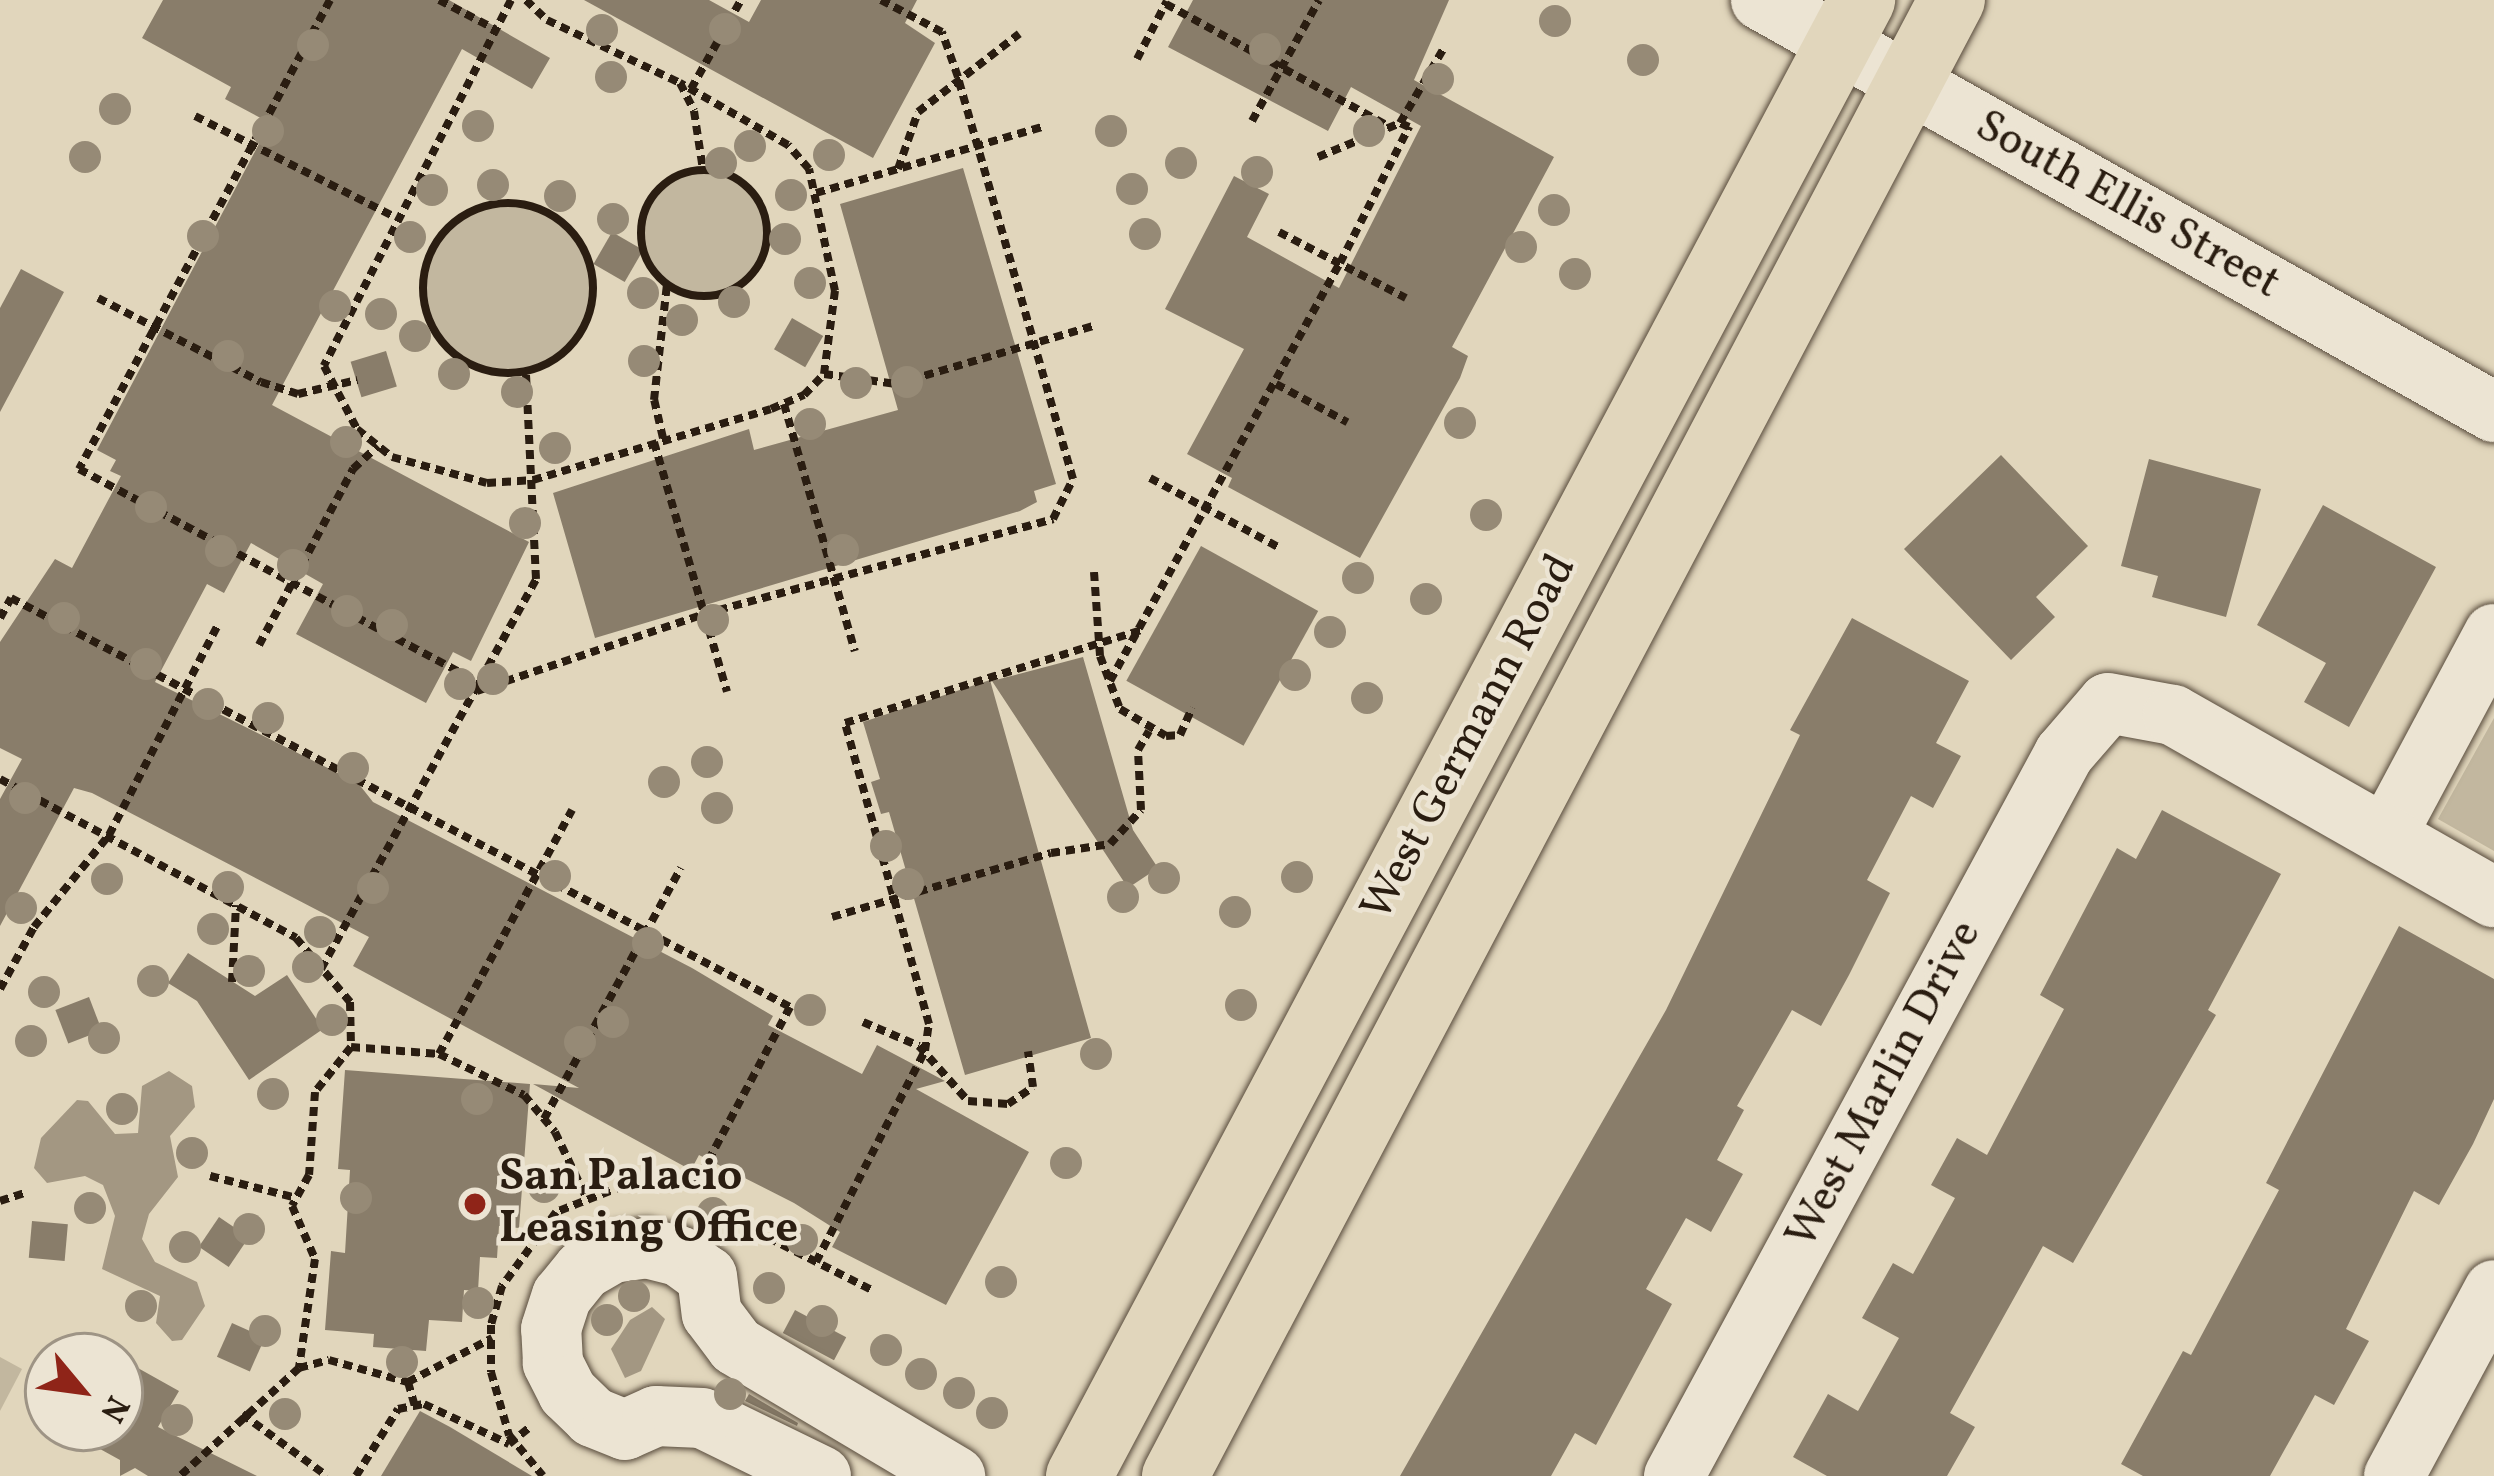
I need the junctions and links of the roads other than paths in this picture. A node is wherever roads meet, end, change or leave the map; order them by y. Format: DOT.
graph roads {
  1 [pos="1761,0"];
  2 [pos="1952,0"];
  3 [pos="1851,21"];
  4 [pos="1909,82"];
  5 [pos="2494,412"];
  6 [pos="2494,634"];
  7 [pos="2386,836"];
  8 [pos="2494,897"];
  9 [pos="2494,1290"];
  10 [pos="862,1454"];
  11 [pos="821,1476"];
  12 [pos="955,1476"];
  13 [pos="1079,1476"];
  14 [pos="1175,1476"];
  15 [pos="1674,1476"];
  16 [pos="2394,1476"];
  1 -- 3 [label="street, South Ellis Street"];
  2 -- 4 [label="main road, West Germann Road"];
  3 -- 4 [label="street, South Ellis Street"];
  3 -- 13 [label="main road, West Germann Road"];
  4 -- 5 [label="street, South Ellis Street"];
  4 -- 14 [label="main road, West Germann Road"];
  6 -- 7 [label="street"];
  7 -- 8 [label="street"];
  7 -- 15 [label="street, West Marlin Drive"];
  9 -- 16 [label="street"];
  10 -- 11 [label="street"];
  10 -- 12 [label="street"];
}
